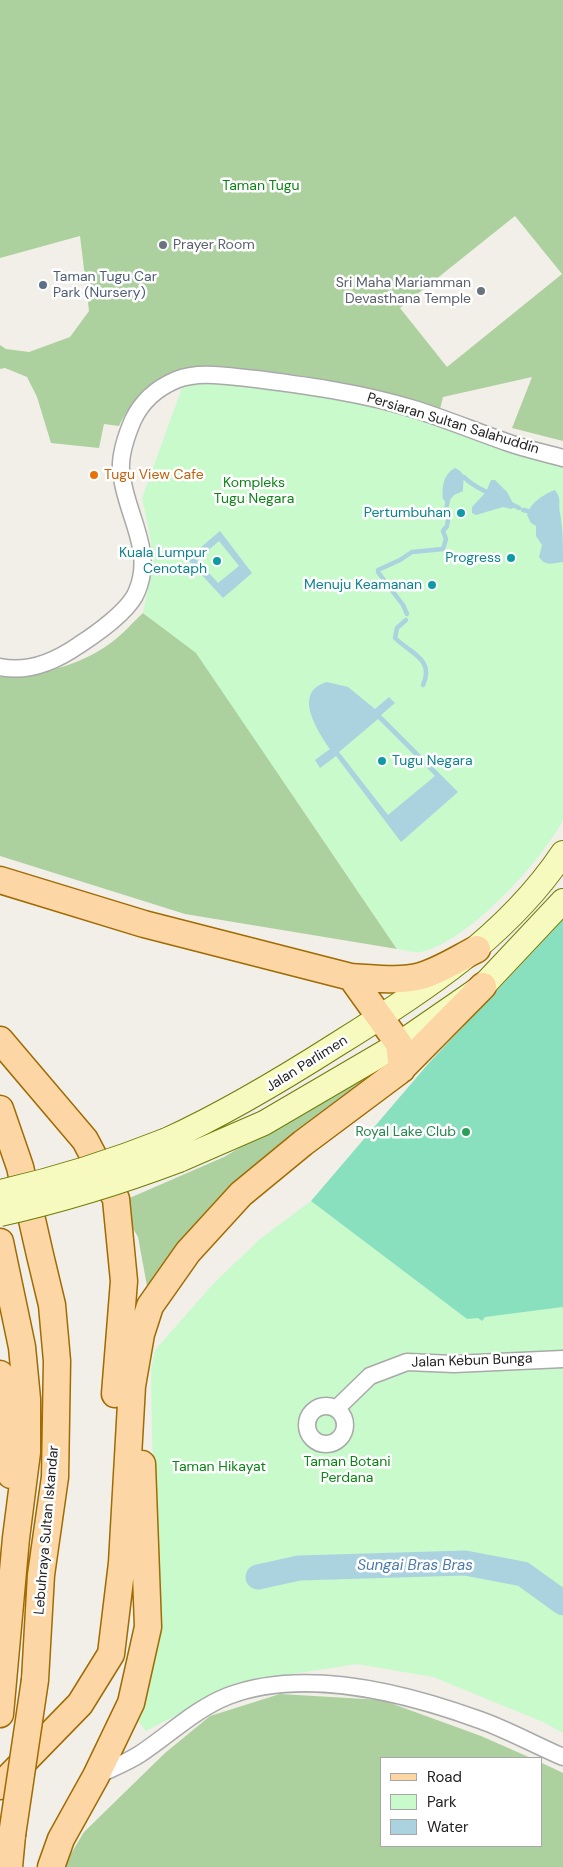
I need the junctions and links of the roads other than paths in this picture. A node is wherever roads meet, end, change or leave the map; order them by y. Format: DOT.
graph roads {
  1 [pos="563,458"];
  2 [pos="0,667"];
  3 [pos="563,853"];
  4 [pos="0,880"];
  5 [pos="0,899"];
  6 [pos="563,901"];
  7 [pos="144,924"];
  8 [pos="477,949"];
  9 [pos="351,977"];
  10 [pos="483,986"];
  11 [pos="381,1017"];
  12 [pos="0,1040"];
  13 [pos="400,1056"];
  14 [pos="252,1098"];
  15 [pos="0,1109"];
  16 [pos="264,1123"];
  17 [pos="0,1192"];
  18 [pos="0,1214"];
  19 [pos="0,1242"];
  20 [pos="563,1359"];
  21 [pos="0,1374"];
  22 [pos="132,1386"];
  23 [pos="336,1408"];
  24 [pos="16,1538"];
  25 [pos="122,1563"];
  26 [pos="10,1613"];
  27 [pos="0,1664"];
  28 [pos="0,1714"];
  29 [pos="50,1737"];
  30 [pos="110,1749"];
  31 [pos="138,1756"];
  32 [pos="563,1757"];
  33 [pos="96,1776"];
  34 [pos="0,1778"];
  35 [pos="0,1786"];
  36 [pos="9,1867"];
  37 [pos="51,1867"];
  1 -- 2 [label="street, Persiaran Sultan Salahuddin"];
  3 -- 8 [label="street, Jalan Parlimen"];
  4 -- 7 [label="main road"];
  5 -- 7 [label="main road"];
  6 -- 10 [label="street"];
  7 -- 9 [label="main road"];
  8 -- 9 [label="main road"];
  8 -- 11 [label="street, Jalan Parlimen"];
  9 -- 11 [label="main road"];
  10 -- 13 [label="main road"];
  11 -- 13 [label="main road"];
  11 -- 14 [label="street, Jalan Parlimen"];
  12 -- 25 [label="main road"];
  13 -- 16 [label="street, Jalan Parlimen"];
  13 -- 22 [label="main road"];
  14 -- 16 [label="street"];
  14 -- 17 [label="street, Jalan Parlimen, bridge"];
  15 -- 36 [label="main road, Lebuhraya Sultan Iskandar, bridge"];
  16 -- 18 [label="street, Jalan Parlimen, bridge"];
  19 -- 24 [label="main road, Lebuhraya Sultan Iskandar"];
  20 -- 23 [label="street, Jalan Kebun Bunga"];
  21 -- 24 [label="main road"];
  22 -- 25 [label="main road"];
  22 -- 30 [label="main road"];
  24 -- 26 [label="main road, Lebuhraya Sultan Iskandar"];
  25 -- 29 [label="main road"];
  26 -- 27 [label="main road"];
  26 -- 28 [label="main road, Lebuhraya Sultan Iskandar"];
  29 -- 34 [label="main road"];
  29 -- 35 [label="main road"];
  30 -- 31 [label="street"];
  30 -- 33 [label="main road"];
  31 -- 32 [label="street"];
  31 -- 33 [label="street"];
  33 -- 37 [label="main road"];
}
